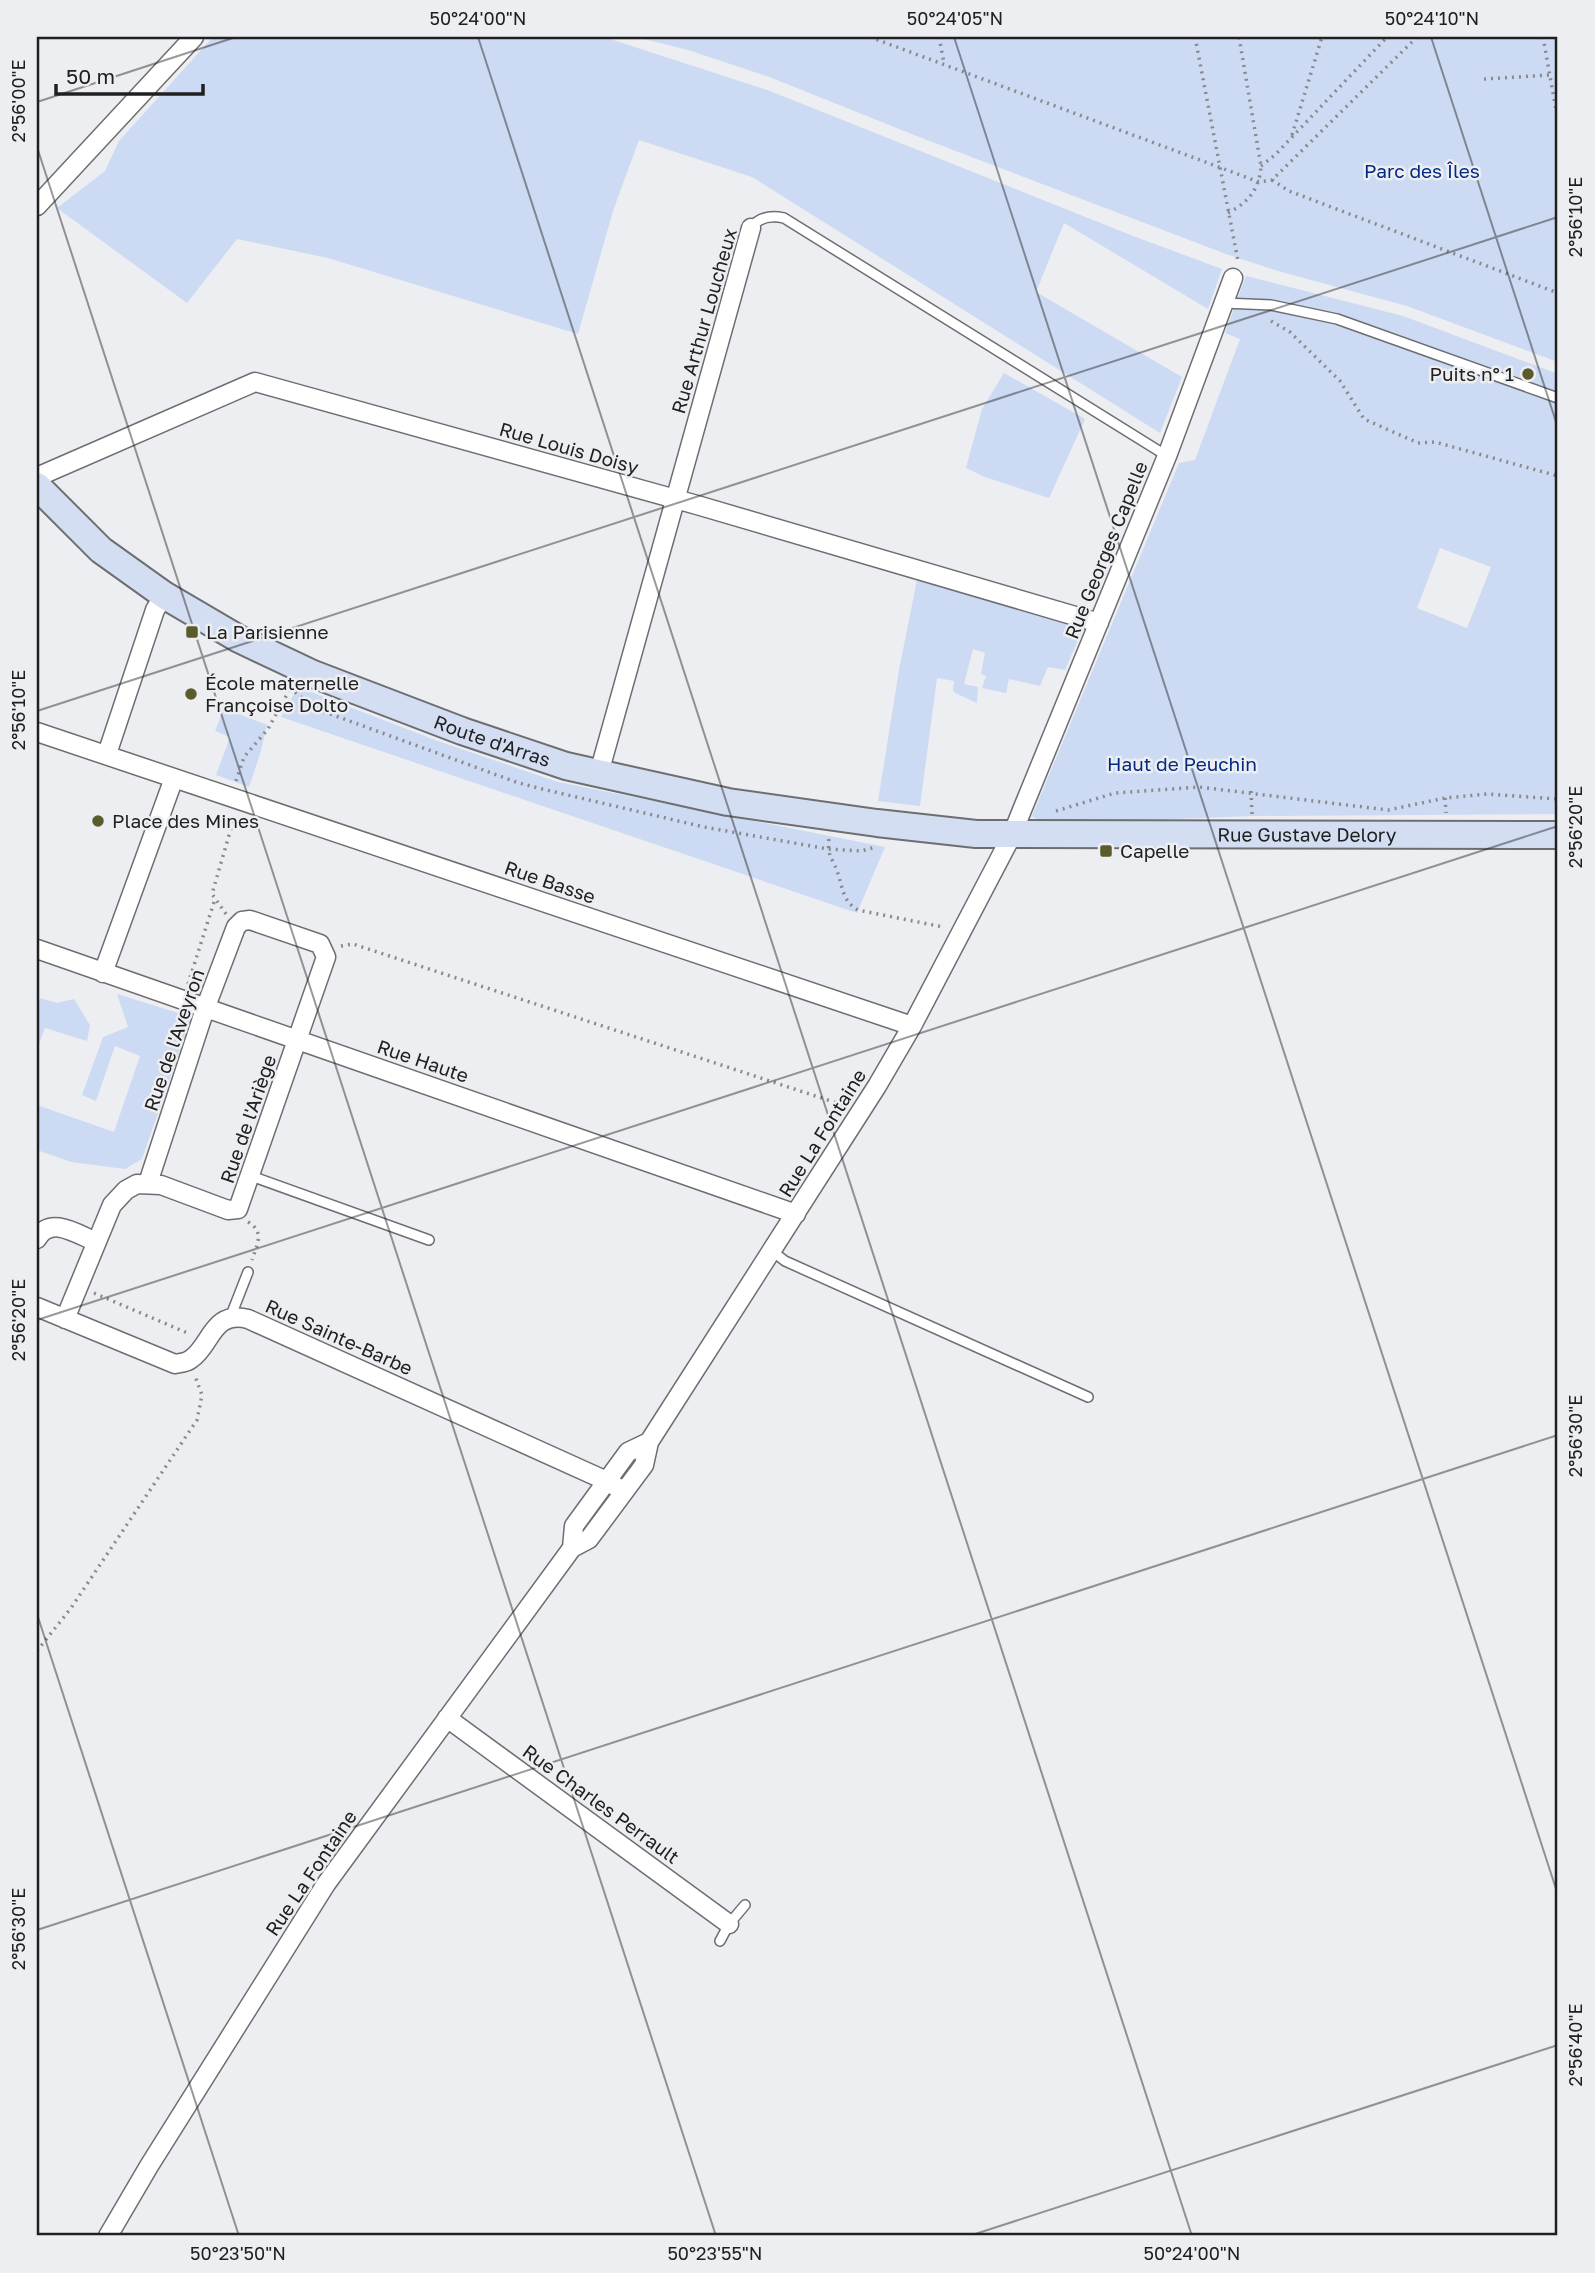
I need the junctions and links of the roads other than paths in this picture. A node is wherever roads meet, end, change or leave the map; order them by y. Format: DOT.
graph roads {
  1 [pos="194,37"];
  2 [pos="37,206"];
  3 [pos="751,228"];
  4 [pos="1235,272"];
  5 [pos="1224,303"];
  6 [pos="1558,398"];
  7 [pos="1167,456"];
  8 [pos="37,477"];
  9 [pos="37,486"];
  10 [pos="676,499"];
  11 [pos="164,595"];
  12 [pos="1099,623"];
  13 [pos="37,732"];
  14 [pos="107,754"];
  15 [pos="598,773"];
  16 [pos="174,778"];
  17 [pos="1012,835"];
  18 [pos="1558,835"];
  19 [pos="37,949"];
  20 [pos="324,949"];
  21 [pos="103,974"];
  22 [pos="205,1009"];
  23 [pos="912,1026"];
  24 [pos="296,1039"];
  25 [pos="251,1176"];
  26 [pos="148,1183"];
  27 [pos="796,1214"];
  28 [pos="37,1239"];
  29 [pos="429,1240"];
  30 [pos="96,1242"];
  31 [pos="772,1251"];
  32 [pos="248,1272"];
  33 [pos="37,1307"];
  34 [pos="65,1319"];
  35 [pos="229,1320"];
  36 [pos="1088,1397"];
  37 [pos="649,1442"];
  38 [pos="607,1481"];
  39 [pos="624,1492"];
  40 [pos="572,1548"];
  41 [pos="447,1718"];
  42 [pos="745,1905"];
  43 [pos="729,1924"];
  44 [pos="720,1941"];
  45 [pos="108,2236"];
  1 -- 2 [label="street"];
  3 -- 7 [label="lane, Rue Arthur Loucheux"];
  3 -- 10 [label="street, Rue Arthur Loucheux"];
  4 -- 5 [label="street, Rue Georges Capelle"];
  5 -- 6 [label="lane"];
  5 -- 7 [label="street, Rue Georges Capelle"];
  7 -- 12 [label="street, Rue Georges Capelle"];
  8 -- 10 [label="street, Rue Louis Doisy"];
  9 -- 11 [label="main road, Route d'Arras"];
  10 -- 12 [label="street, Rue Louis Doisy"];
  10 -- 15 [label="street, Rue Arthur Loucheux"];
  11 -- 14 [label="street"];
  11 -- 15 [label="main road, Route d'Arras"];
  12 -- 17 [label="street, Rue Georges Capelle"];
  13 -- 14 [label="street"];
  14 -- 16 [label="street"];
  15 -- 17 [label="main road, Route d'Arras"];
  16 -- 21 [label="street"];
  16 -- 23 [label="street, Rue Basse"];
  17 -- 18 [label="main road, Rue Gustave Delory"];
  17 -- 23 [label="street, Rue La Fontaine"];
  19 -- 21 [label="street, Rue Haute"];
  20 -- 22 [label="street, Rue de l'Aveyron"];
  20 -- 24 [label="street, Rue de l'Ariège"];
  21 -- 22 [label="street, Rue Haute"];
  22 -- 24 [label="street, Rue Haute"];
  22 -- 26 [label="street, Rue de l'Aveyron"];
  23 -- 27 [label="street, Rue La Fontaine"];
  24 -- 25 [label="street, Rue de l'Ariège"];
  24 -- 27 [label="street, Rue Haute"];
  25 -- 26 [label="street, Rue de l'Ariège"];
  25 -- 29 [label="lane"];
  26 -- 30 [label="street"];
  27 -- 31 [label="street, Rue La Fontaine"];
  28 -- 30 [label="street"];
  30 -- 34 [label="street"];
  31 -- 36 [label="lane"];
  31 -- 37 [label="street, Rue La Fontaine"];
  32 -- 35 [label="lane"];
  33 -- 34 [label="street"];
  34 -- 35 [label="street"];
  35 -- 38 [label="street, Rue Sainte-Barbe"];
  37 -- 38 [label="street, Rue La Fontaine"];
  37 -- 39 [label="street, Rue La Fontaine"];
  38 -- 39 [label="street, Rue Sainte-Barbe"];
  38 -- 40 [label="street, Rue La Fontaine"];
  39 -- 40 [label="street, Rue La Fontaine"];
  40 -- 41 [label="street, Rue La Fontaine"];
  41 -- 43 [label="street, Rue Charles Perrault"];
  41 -- 45 [label="street, Rue La Fontaine"];
  42 -- 43 [label="lane"];
  43 -- 44 [label="lane"];
}
